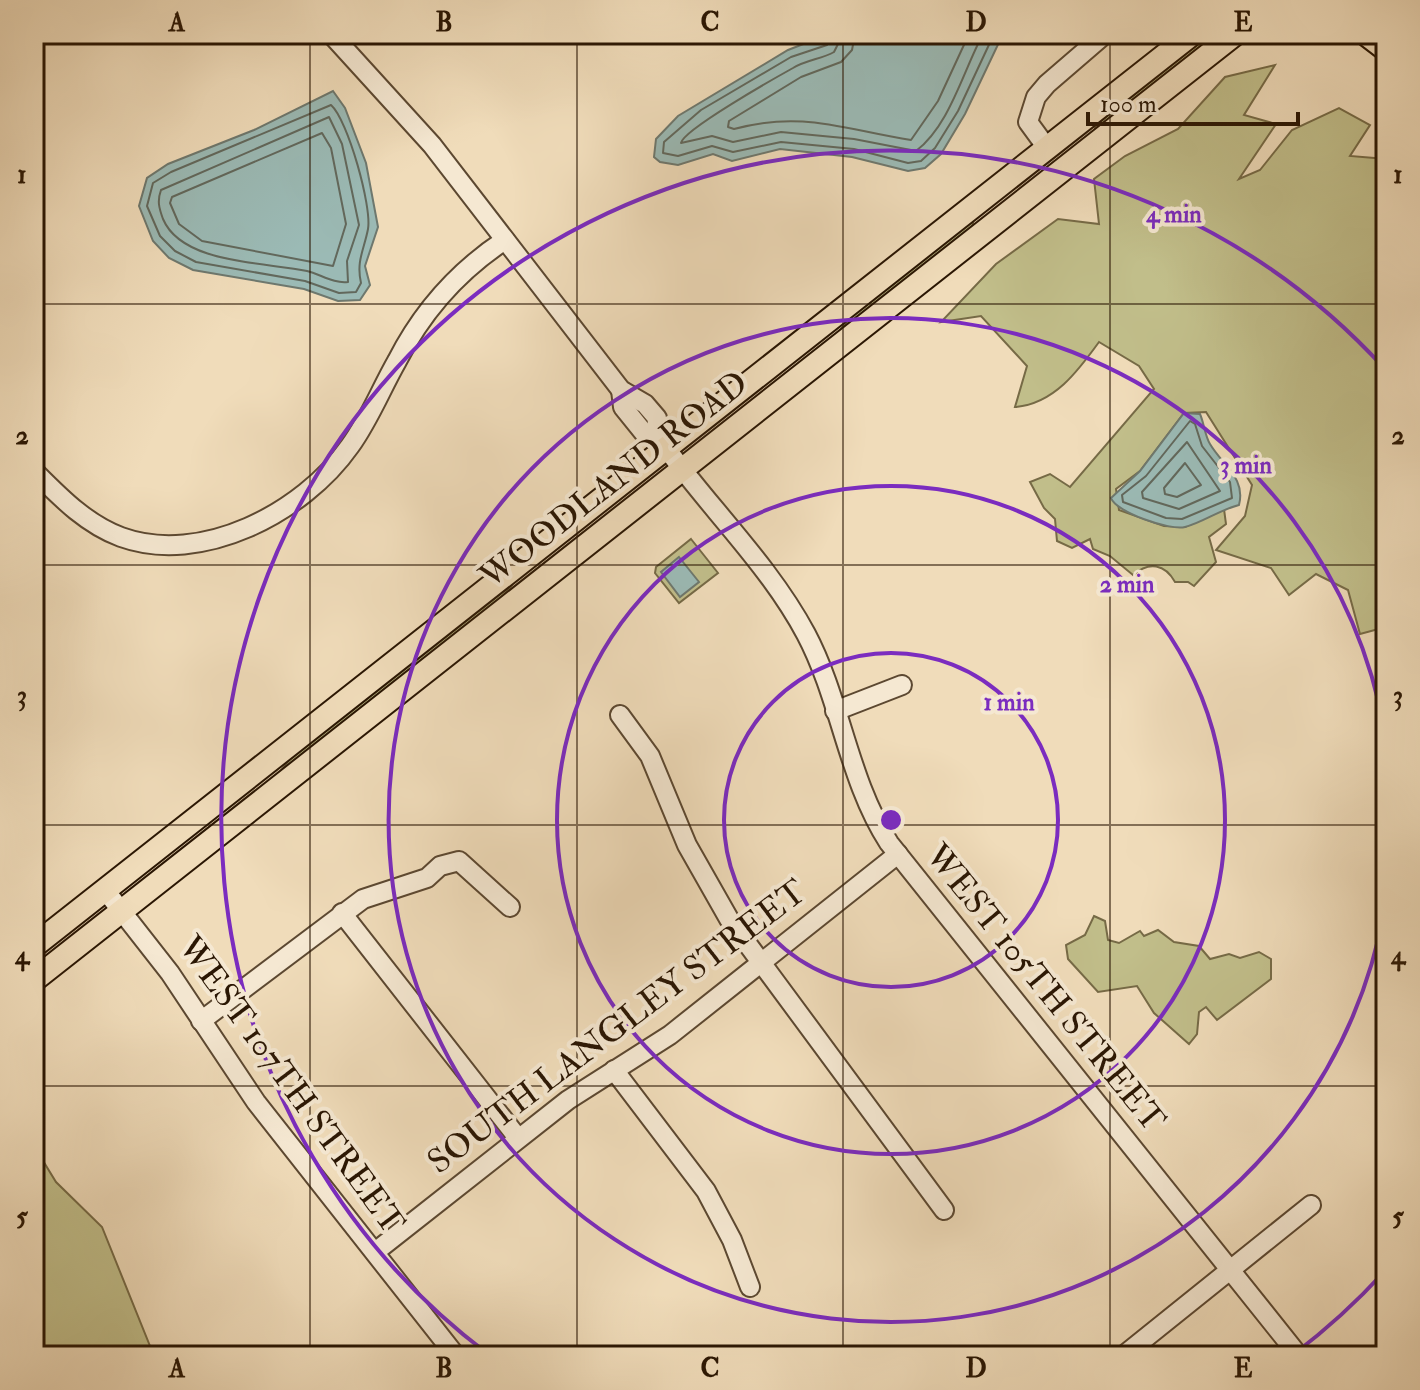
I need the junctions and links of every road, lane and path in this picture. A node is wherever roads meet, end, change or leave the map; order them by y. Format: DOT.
graph roads {
  1 [pos="331,34"];
  2 [pos="1105,34"];
  3 [pos="1192,34"];
  4 [pos="1235,34"];
  5 [pos="1369,34"];
  6 [pos="1386,47"];
  7 [pos="1047,148"];
  8 [pos="1012,176"];
  9 [pos="998,221"];
  10 [pos="505,240"];
  11 [pos="661,441"];
  12 [pos="683,469"];
  13 [pos="34,471"];
  14 [pos="902,685"];
  15 [pos="835,711"];
  16 [pos="620,715"];
  17 [pos="898,854"];
  18 [pos="105,890"];
  19 [pos="510,907"];
  20 [pos="121,911"];
  21 [pos="342,913"];
  22 [pos="34,946"];
  23 [pos="762,961"];
  24 [pos="34,980"];
  25 [pos="201,1021"];
  26 [pos="614,1070"];
  27 [pos="518,1138"];
  28 [pos="1311,1205"];
  29 [pos="944,1210"];
  30 [pos="375,1252"];
  31 [pos="1229,1269"];
  32 [pos="750,1287"];
  33 [pos="456,1356"];
  34 [pos="1123,1356"];
  35 [pos="1299,1356"];
  1 -- 10 [label="street, WEST 105TH STREET"];
  2 -- 7 [label="street"];
  3 -- 7 [label="main road, WOODLAND ROAD"];
  4 -- 9 [label="main road, WOODLAND ROAD"];
  5 -- 6 [label="highway"];
  7 -- 8 [label="main road, WOODLAND ROAD"];
  8 -- 9 [label="main road"];
  8 -- 11 [label="main road, WOODLAND ROAD"];
  9 -- 12 [label="main road, WOODLAND ROAD"];
  10 -- 11 [label="street, WEST 105TH STREET"];
  10 -- 13 [label="street"];
  11 -- 12 [label="street, WEST 105TH STREET"];
  11 -- 18 [label="main road, WOODLAND ROAD"];
  12 -- 15 [label="street, WEST 105TH STREET"];
  12 -- 20 [label="main road, WOODLAND ROAD"];
  14 -- 15 [label="street"];
  15 -- 17 [label="street, WEST 105TH STREET"];
  16 -- 23 [label="street"];
  17 -- 23 [label="street, SOUTH LANGLEY STREET"];
  17 -- 31 [label="street, WEST 105TH STREET"];
  18 -- 20 [label="street, WEST 107TH STREET"];
  18 -- 22 [label="main road, WOODLAND ROAD"];
  19 -- 21 [label="street"];
  20 -- 24 [label="main road, WOODLAND ROAD"];
  20 -- 25 [label="street, WEST 107TH STREET"];
  21 -- 25 [label="street"];
  21 -- 27 [label="street"];
  23 -- 26 [label="street, SOUTH LANGLEY STREET"];
  23 -- 29 [label="street"];
  25 -- 30 [label="street, WEST 107TH STREET"];
  26 -- 27 [label="street, SOUTH LANGLEY STREET"];
  26 -- 32 [label="street"];
  27 -- 30 [label="street, SOUTH LANGLEY STREET"];
  28 -- 31 [label="street"];
  30 -- 33 [label="street, WEST 107TH STREET"];
  31 -- 34 [label="street"];
  31 -- 35 [label="street, WEST 105TH STREET"];
}
